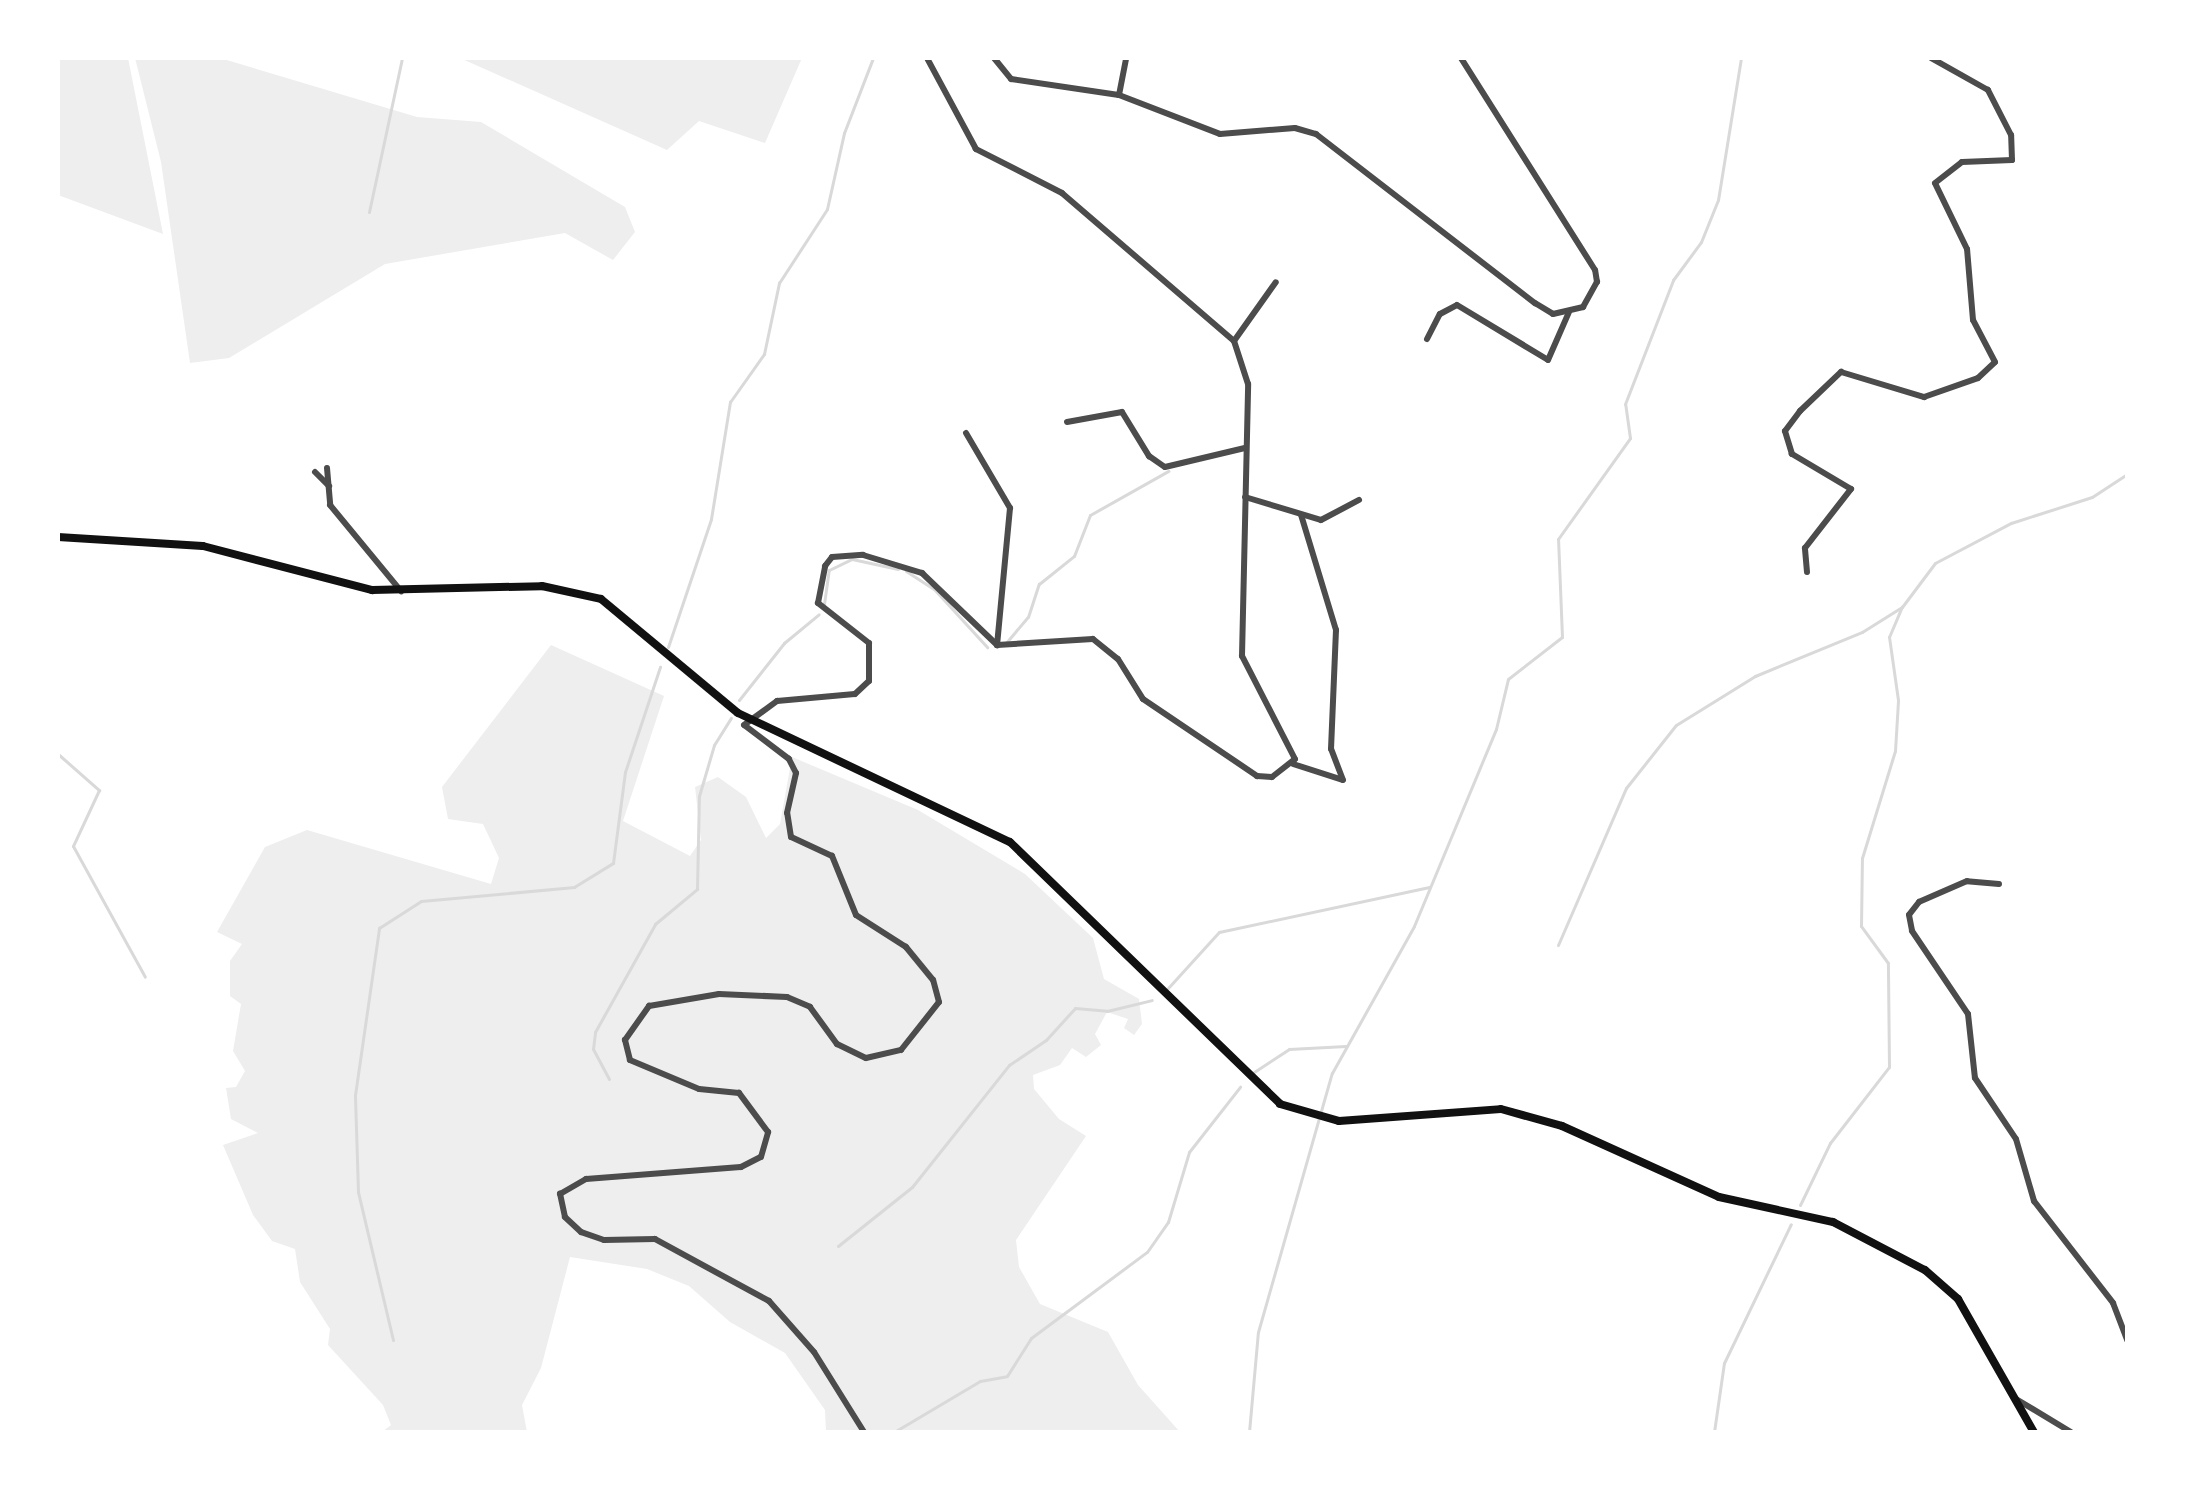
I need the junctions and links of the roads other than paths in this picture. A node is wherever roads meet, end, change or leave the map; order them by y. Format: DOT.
graph roads {
  1 [pos="927,58"];
  2 [pos="994,58"];
  3 [pos="1126,58"];
  4 [pos="1461,58"];
  5 [pos="1931,58"];
  6 [pos="1119,95"];
  7 [pos="1276,282"];
  8 [pos="1569,312"];
  9 [pos="1427,339"];
  10 [pos="1234,341"];
  11 [pos="1067,422"];
  12 [pos="966,433"];
  13 [pos="1245,448"];
  14 [pos="327,468"];
  15 [pos="315,472"];
  16 [pos="329,486"];
  17 [pos="1245,497"];
  18 [pos="1359,500"];
  19 [pos="1301,515"];
  20 [pos="58,537"];
  21 [pos="1807,572"];
  22 [pos="402,592"];
  23 [pos="997,645"];
  24 [pos="746,717"];
  25 [pos="1293,764"];
  26 [pos="1999,884"];
  27 [pos="2127,1340"];
  28 [pos="2016,1399"];
  29 [pos="864,1432"];
  30 [pos="2034,1432"];
  31 [pos="2071,1432"];
  1 -- 10 [label="street"];
  2 -- 6 [label="street"];
  3 -- 6 [label="street"];
  4 -- 8 [label="street"];
  5 -- 21 [label="street"];
  6 -- 8 [label="street"];
  7 -- 10 [label="street"];
  8 -- 9 [label="street"];
  10 -- 13 [label="street"];
  11 -- 13 [label="street"];
  12 -- 23 [label="street"];
  13 -- 17 [label="street"];
  14 -- 16 [label="street"];
  15 -- 16 [label="street"];
  16 -- 22 [label="street"];
  17 -- 19 [label="street"];
  17 -- 25 [label="street"];
  18 -- 19 [label="street"];
  19 -- 25 [label="street"];
  20 -- 22 [label="main road"];
  22 -- 24 [label="main road"];
  23 -- 24 [label="street"];
  23 -- 25 [label="street"];
  24 -- 28 [label="main road"];
  24 -- 29 [label="street"];
  26 -- 27 [label="street"];
  28 -- 30 [label="main road"];
  28 -- 31 [label="street"];
}
